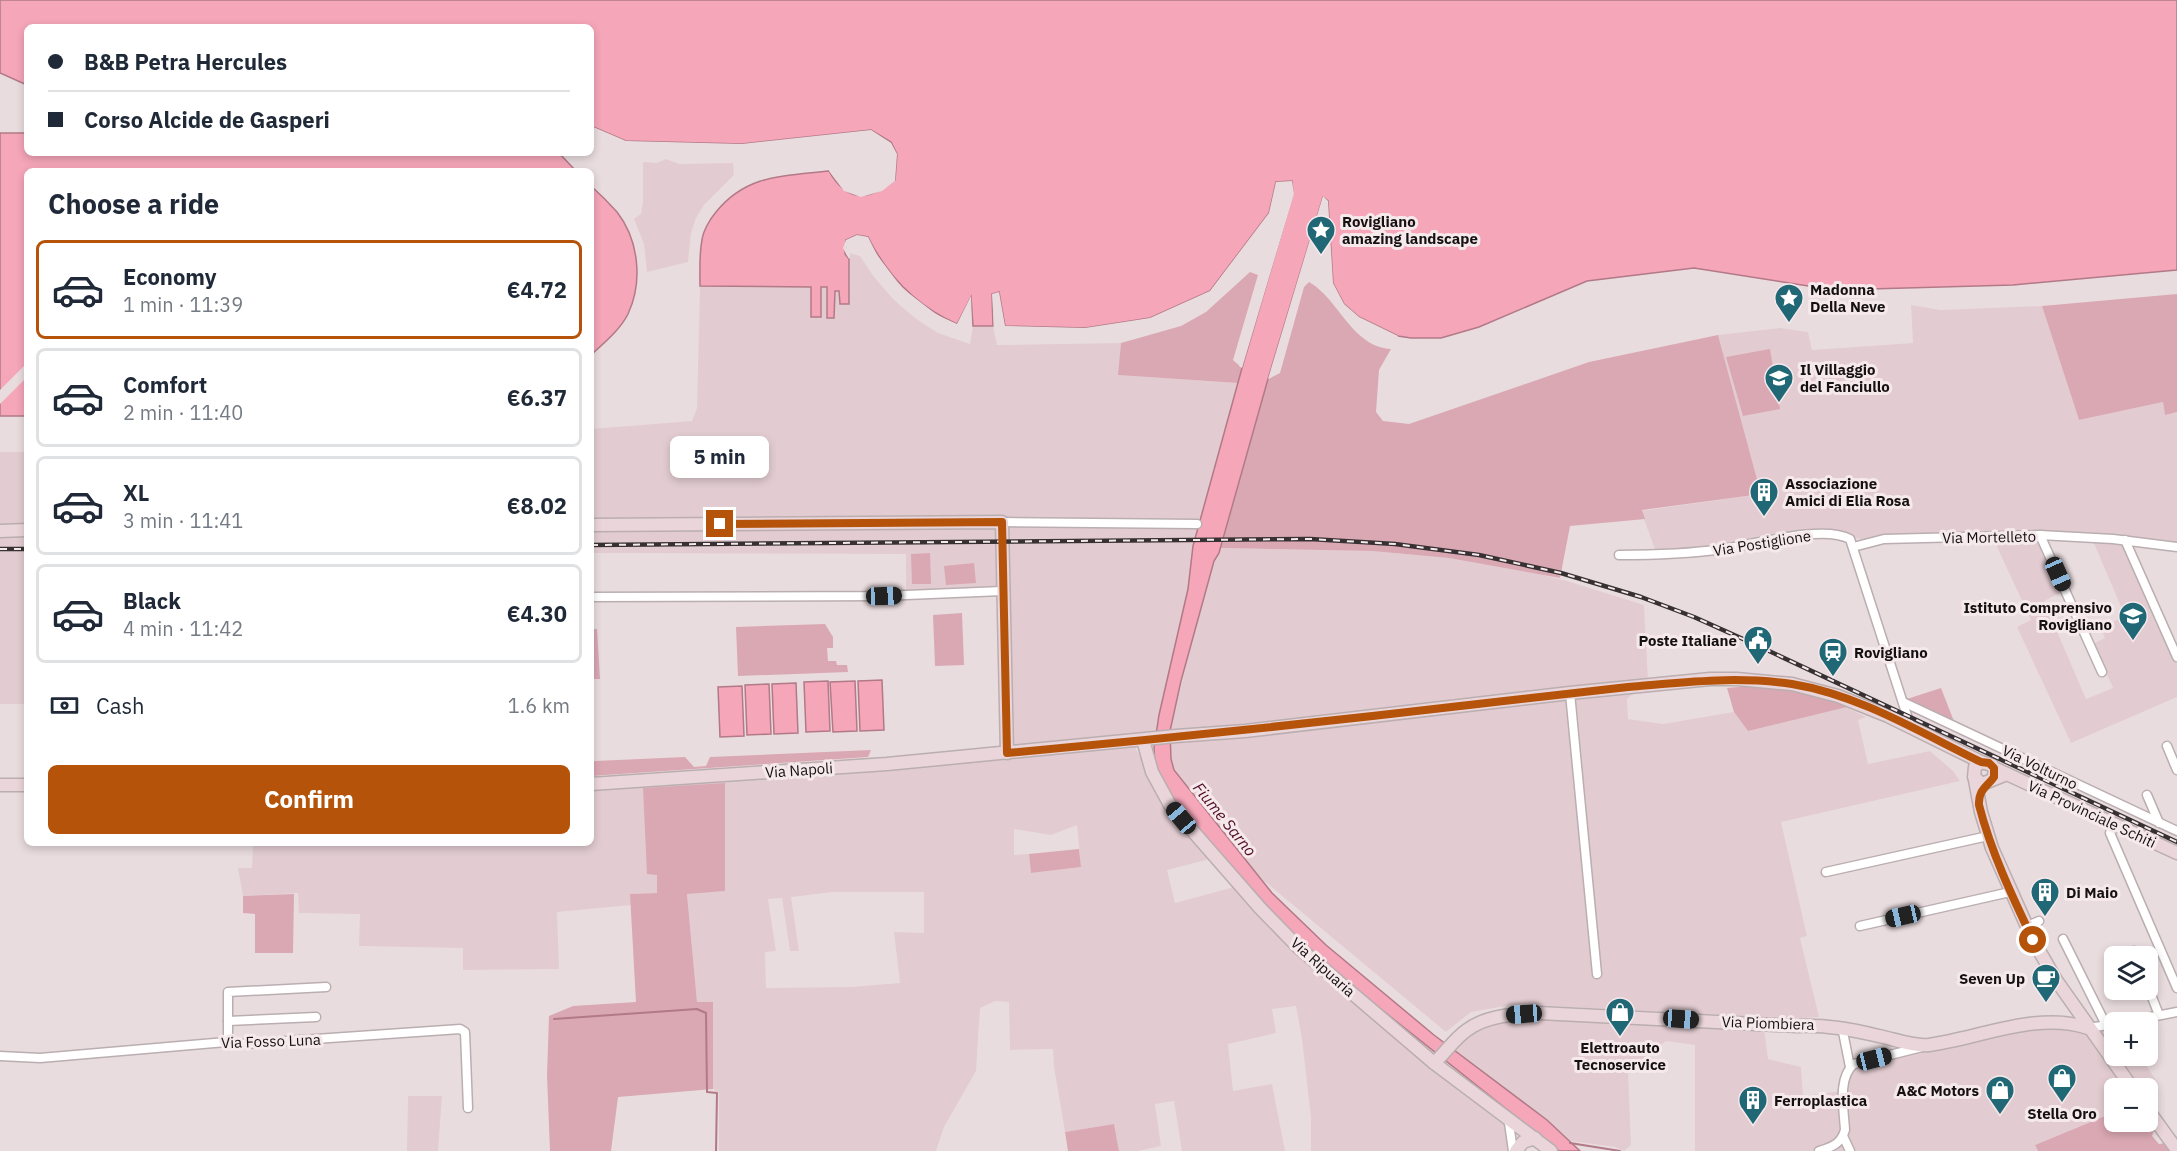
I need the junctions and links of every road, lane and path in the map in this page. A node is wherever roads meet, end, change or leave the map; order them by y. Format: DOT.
graph roads {
  1 [pos="1002,522"];
  2 [pos="1197,524"];
  3 [pos="594,525"];
  4 [pos="24,530"];
  5 [pos="0,531"];
  6 [pos="2040,535"];
  7 [pos="2125,540"];
  8 [pos="1853,547"];
  9 [pos="2177,547"];
  10 [pos="1619,555"];
  11 [pos="1002,591"];
  12 [pos="594,597"];
  13 [pos="2177,657"];
  14 [pos="2102,672"];
  15 [pos="1570,693"];
  16 [pos="1903,702"];
  17 [pos="1911,728"];
  18 [pos="1143,740"];
  19 [pos="2167,746"];
  20 [pos="1007,753"];
  21 [pos="1976,770"];
  22 [pos="2177,770"];
  23 [pos="1992,777"];
  24 [pos="594,784"];
  25 [pos="0,785"];
  26 [pos="24,785"];
  27 [pos="2147,795"];
  28 [pos="1978,798"];
  29 [pos="2159,823"];
  30 [pos="2113,824"];
  31 [pos="2177,831"];
  32 [pos="1988,836"];
  33 [pos="2177,853"];
  34 [pos="1826,872"];
  35 [pos="2010,892"];
  36 [pos="2039,921"];
  37 [pos="1860,926"];
  38 [pos="2026,926"];
  39 [pos="2063,939"];
  40 [pos="1597,975"];
  41 [pos="326,987"];
  42 [pos="2177,988"];
  43 [pos="2153,1000"];
  44 [pos="2104,1012"];
  45 [pos="2175,1012"];
  46 [pos="2159,1015"];
  47 [pos="316,1017"];
  48 [pos="228,1021"];
  49 [pos="2177,1021"];
  50 [pos="2104,1026"];
  51 [pos="1842,1027"];
  52 [pos="2088,1028"];
  53 [pos="228,1042"];
  54 [pos="1928,1045"];
  55 [pos="0,1056"];
  56 [pos="1434,1064"];
  57 [pos="1850,1067"];
  58 [pos="2125,1078"];
  59 [pos="468,1108"];
  60 [pos="1504,1115"];
  61 [pos="2158,1124"];
  62 [pos="1843,1136"];
  63 [pos="1535,1138"];
  64 [pos="2177,1150"];
  65 [pos="1514,1151"];
  66 [pos="1551,1151"];
  67 [pos="1819,1151"];
  68 [pos="1850,1151"];
  1 -- 2 [label="street"];
  1 -- 3 [label="street"];
  1 -- 11 [label="street"];
  4 -- 5 [label="street"];
  6 -- 7 [label="street, Via Mortelleto"];
  6 -- 8 [label="street, Via Mortelleto"];
  6 -- 14 [label="street"];
  7 -- 9 [label="street, Via Mortelleto"];
  7 -- 13 [label="street"];
  8 -- 10 [label="street, Via Postiglione"];
  8 -- 16 [label="street"];
  11 -- 12 [label="street"];
  11 -- 20 [label="street"];
  15 -- 17 [label="street"];
  15 -- 18 [label="street"];
  15 -- 40 [label="street"];
  16 -- 17 [label="street"];
  16 -- 29 [label="street, Via Volturno"];
  17 -- 21 [label="street"];
  18 -- 20 [label="street, Via Napoli"];
  18 -- 56 [label="street, Via Ripuaria"];
  19 -- 22 [label="street"];
  20 -- 24 [label="street, Via Napoli"];
  21 -- 23 [label="street"];
  21 -- 23 [label="street"];
  21 -- 28 [label="street"];
  23 -- 28 [label="street"];
  23 -- 30 [label="street, Via Provinciale Schiti"];
  25 -- 26 [label="street"];
  27 -- 29 [label="street"];
  28 -- 32 [label="street"];
  29 -- 31 [label="street, Via Volturno"];
  30 -- 33 [label="street, Via Provinciale Schiti"];
  30 -- 42 [label="street"];
  32 -- 34 [label="street"];
  32 -- 35 [label="street"];
  35 -- 37 [label="street"];
  35 -- 38 [label="street"];
  36 -- 38 [label="street"];
  38 -- 52 [label="street"];
  39 -- 44 [label="street"];
  41 -- 48 [label="street"];
  43 -- 46 [label="street"];
  45 -- 46 [label="street"];
  45 -- 49 [label="street"];
  47 -- 48 [label="street"];
  48 -- 53 [label="street"];
  50 -- 52 [label="street, Via Piombiera"];
  51 -- 54 [label="street, Via Piombiera"];
  51 -- 56 [label="street, Via Piombiera"];
  51 -- 57 [label="street"];
  52 -- 54 [label="street, Via Piombiera"];
  52 -- 58 [label="street"];
  53 -- 55 [label="street, Via Fosso Luna"];
  53 -- 59 [label="street, Via Fosso Luna"];
  54 -- 57 [label="street, Via Piombiera"];
  56 -- 60 [label="street, Via Ripuaria"];
  57 -- 62 [label="street"];
  60 -- 63 [label="street, Via Ripuaria"];
  60 -- 65 [label="street"];
  61 -- 64 [label="street"];
  62 -- 67 [label="street"];
  62 -- 68 [label="street"];
  63 -- 65 [label="street"];
  63 -- 66 [label="street, Via Ripuaria"];
}
